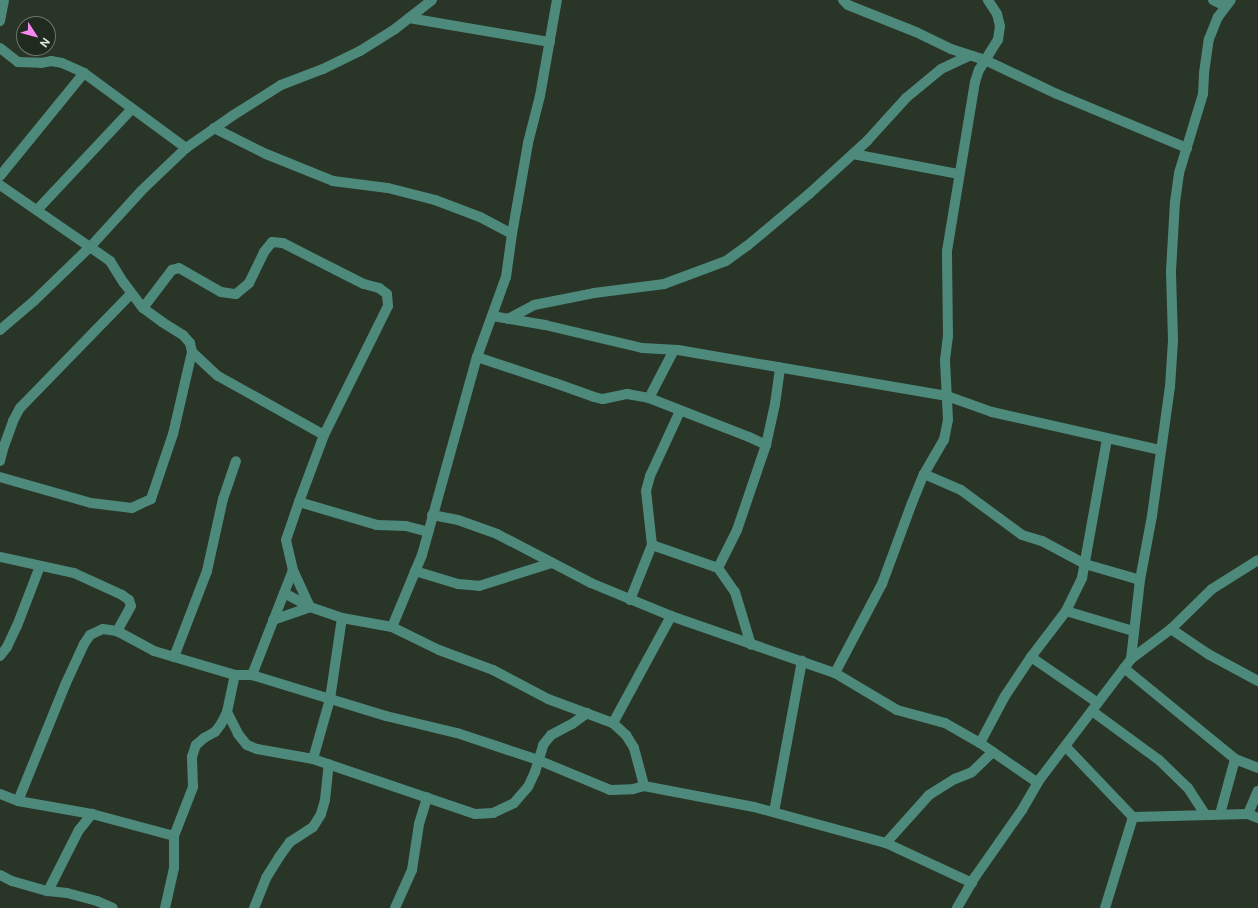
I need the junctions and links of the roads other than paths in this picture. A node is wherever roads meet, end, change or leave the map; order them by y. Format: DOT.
graph roads {
  1 [pos="4,0"];
  2 [pos="432,0"];
  3 [pos="557,0"];
  4 [pos="842,0"];
  5 [pos="988,0"];
  6 [pos="1213,0"];
  7 [pos="1228,3"];
  8 [pos="409,18"];
  9 [pos="0,21"];
  10 [pos="550,42"];
  11 [pos="0,48"];
  12 [pos="969,56"];
  13 [pos="985,60"];
  14 [pos="84,73"];
  15 [pos="132,108"];
  16 [pos="214,128"];
  17 [pos="186,148"];
  18 [pos="1187,148"];
  19 [pos="853,154"];
  20 [pos="959,174"];
  21 [pos="0,176"];
  22 [pos="0,185"];
  23 [pos="37,210"];
  24 [pos="512,234"];
  25 [pos="91,246"];
  26 [pos="131,294"];
  27 [pos="142,308"];
  28 [pos="492,316"];
  29 [pos="508,319"];
  30 [pos="0,330"];
  31 [pos="674,350"];
  32 [pos="192,352"];
  33 [pos="477,357"];
  34 [pos="780,367"];
  35 [pos="947,396"];
  36 [pos="649,398"];
  37 [pos="680,411"];
  38 [pos="324,436"];
  39 [pos="1107,439"];
  40 [pos="766,445"];
  41 [pos="1161,450"];
  42 [pos="0,461"];
  43 [pos="236,461"];
  44 [pos="924,474"];
  45 [pos="0,477"];
  46 [pos="299,502"];
  47 [pos="432,515"];
  48 [pos="428,532"];
  49 [pos="652,545"];
  50 [pos="0,557"];
  51 [pos="1258,560"];
  52 [pos="552,563"];
  53 [pos="1085,564"];
  54 [pos="40,566"];
  55 [pos="718,568"];
  56 [pos="293,570"];
  57 [pos="415,571"];
  58 [pos="1140,580"];
  59 [pos="284,594"];
  60 [pos="630,600"];
  61 [pos="310,607"];
  62 [pos="1066,611"];
  63 [pos="671,616"];
  64 [pos="342,618"];
  65 [pos="273,620"];
  66 [pos="392,628"];
  67 [pos="1171,629"];
  68 [pos="117,631"];
  69 [pos="1133,631"];
  70 [pos="751,645"];
  71 [pos="0,656"];
  72 [pos="174,657"];
  73 [pos="1031,657"];
  74 [pos="1131,659"];
  75 [pos="802,661"];
  76 [pos="1124,668"];
  77 [pos="834,673"];
  78 [pos="235,675"];
  79 [pos="252,675"];
  80 [pos="1258,681"];
  81 [pos="330,698"];
  82 [pos="1095,707"];
  83 [pos="227,712"];
  84 [pos="587,713"];
  85 [pos="613,722"];
  86 [pos="980,743"];
  87 [pos="1066,747"];
  88 [pos="993,752"];
  89 [pos="313,759"];
  90 [pos="1235,759"];
  91 [pos="538,760"];
  92 [pos="329,764"];
  93 [pos="1258,768"];
  94 [pos="1038,783"];
  95 [pos="644,786"];
  96 [pos="1258,791"];
  97 [pos="0,794"];
  98 [pos="427,797"];
  99 [pos="18,801"];
  100 [pos="774,812"];
  101 [pos="92,814"];
  102 [pos="1205,814"];
  103 [pos="1220,814"];
  104 [pos="1248,814"];
  105 [pos="1132,817"];
  106 [pos="1258,818"];
  107 [pos="174,836"];
  108 [pos="886,843"];
  109 [pos="0,875"];
  110 [pos="972,883"];
  111 [pos="48,891"];
  112 [pos="113,908"];
  113 [pos="165,908"];
  114 [pos="254,908"];
  115 [pos="395,908"];
  116 [pos="957,908"];
  117 [pos="1104,908"];
  1 -- 9 [label="street"];
  2 -- 8 [label="street"];
  3 -- 10 [label="street"];
  4 -- 12 [label="street"];
  5 -- 13 [label="street"];
  6 -- 7 [label="street"];
  7 -- 18 [label="street"];
  8 -- 10 [label="street"];
  8 -- 16 [label="street"];
  10 -- 24 [label="street"];
  11 -- 14 [label="street"];
  12 -- 13 [label="street"];
  12 -- 19 [label="street"];
  13 -- 18 [label="street"];
  13 -- 20 [label="street"];
  14 -- 15 [label="street"];
  14 -- 21 [label="street"];
  15 -- 17 [label="street"];
  15 -- 23 [label="street"];
  16 -- 17 [label="street"];
  16 -- 24 [label="street"];
  17 -- 25 [label="street"];
  18 -- 41 [label="street"];
  19 -- 20 [label="street"];
  19 -- 29 [label="street"];
  20 -- 35 [label="street"];
  22 -- 23 [label="street"];
  23 -- 25 [label="street"];
  24 -- 28 [label="street"];
  25 -- 26 [label="street"];
  25 -- 30 [label="street"];
  26 -- 27 [label="street"];
  26 -- 42 [label="street"];
  27 -- 32 [label="street"];
  27 -- 38 [label="street"];
  28 -- 29 [label="street"];
  28 -- 33 [label="street"];
  29 -- 31 [label="street"];
  31 -- 34 [label="street"];
  31 -- 36 [label="street"];
  32 -- 38 [label="street"];
  32 -- 45 [label="street"];
  33 -- 36 [label="street"];
  33 -- 47 [label="street"];
  34 -- 35 [label="street"];
  34 -- 40 [label="street"];
  35 -- 39 [label="street"];
  35 -- 44 [label="street"];
  36 -- 37 [label="street"];
  37 -- 40 [label="street"];
  37 -- 49 [label="street"];
  38 -- 46 [label="street"];
  39 -- 41 [label="street"];
  39 -- 53 [label="street"];
  40 -- 55 [label="street"];
  41 -- 58 [label="street"];
  43 -- 72 [label="street"];
  44 -- 53 [label="street"];
  44 -- 77 [label="street"];
  46 -- 48 [label="street"];
  46 -- 56 [label="street"];
  47 -- 48 [label="street"];
  47 -- 52 [label="street"];
  48 -- 57 [label="street"];
  49 -- 55 [label="street"];
  49 -- 60 [label="street"];
  50 -- 54 [label="street"];
  51 -- 67 [label="street"];
  52 -- 57 [label="street"];
  52 -- 60 [label="street"];
  53 -- 58 [label="street"];
  53 -- 62 [label="street"];
  54 -- 68 [label="street"];
  54 -- 71 [label="street"];
  55 -- 70 [label="street"];
  56 -- 59 [label="street"];
  56 -- 61 [label="street"];
  57 -- 66 [label="street"];
  58 -- 69 [label="street"];
  59 -- 61 [label="street"];
  59 -- 65 [label="street"];
  60 -- 63 [label="street"];
  61 -- 64 [label="street"];
  61 -- 65 [label="street"];
  62 -- 69 [label="street"];
  62 -- 73 [label="street"];
  63 -- 70 [label="street"];
  63 -- 85 [label="street"];
  64 -- 66 [label="street"];
  64 -- 81 [label="street"];
  65 -- 79 [label="street"];
  66 -- 84 [label="street"];
  67 -- 74 [label="street"];
  67 -- 80 [label="street"];
  68 -- 72 [label="street"];
  68 -- 99 [label="street"];
  69 -- 74 [label="street"];
  70 -- 75 [label="street"];
  72 -- 78 [label="street"];
  73 -- 82 [label="street"];
  73 -- 86 [label="street"];
  74 -- 76 [label="street"];
  75 -- 77 [label="street"];
  75 -- 100 [label="street"];
  76 -- 82 [label="street"];
  76 -- 90 [label="street"];
  77 -- 86 [label="street"];
  78 -- 79 [label="street"];
  78 -- 83 [label="street"];
  79 -- 81 [label="street"];
  81 -- 89 [label="street"];
  81 -- 91 [label="street"];
  82 -- 87 [label="street"];
  82 -- 102 [label="street"];
  83 -- 89 [label="street"];
  83 -- 107 [label="street"];
  84 -- 85 [label="street"];
  84 -- 91 [label="street"];
  85 -- 95 [label="street"];
  86 -- 88 [label="street"];
  87 -- 94 [label="street"];
  87 -- 105 [label="street"];
  88 -- 94 [label="street"];
  88 -- 108 [label="street"];
  89 -- 92 [label="street"];
  90 -- 93 [label="street"];
  90 -- 103 [label="street"];
  91 -- 95 [label="street"];
  91 -- 98 [label="street"];
  92 -- 98 [label="street"];
  92 -- 114 [label="street"];
  94 -- 110 [label="street"];
  95 -- 100 [label="street"];
  96 -- 104 [label="street"];
  97 -- 99 [label="street"];
  98 -- 115 [label="street"];
  99 -- 101 [label="street"];
  100 -- 108 [label="street"];
  101 -- 107 [label="street"];
  101 -- 111 [label="street"];
  102 -- 103 [label="street"];
  102 -- 105 [label="street"];
  103 -- 104 [label="street"];
  104 -- 106 [label="street"];
  105 -- 117 [label="street"];
  107 -- 113 [label="street"];
  108 -- 110 [label="street"];
  109 -- 111 [label="street"];
  110 -- 116 [label="street"];
  111 -- 112 [label="street"];
}
